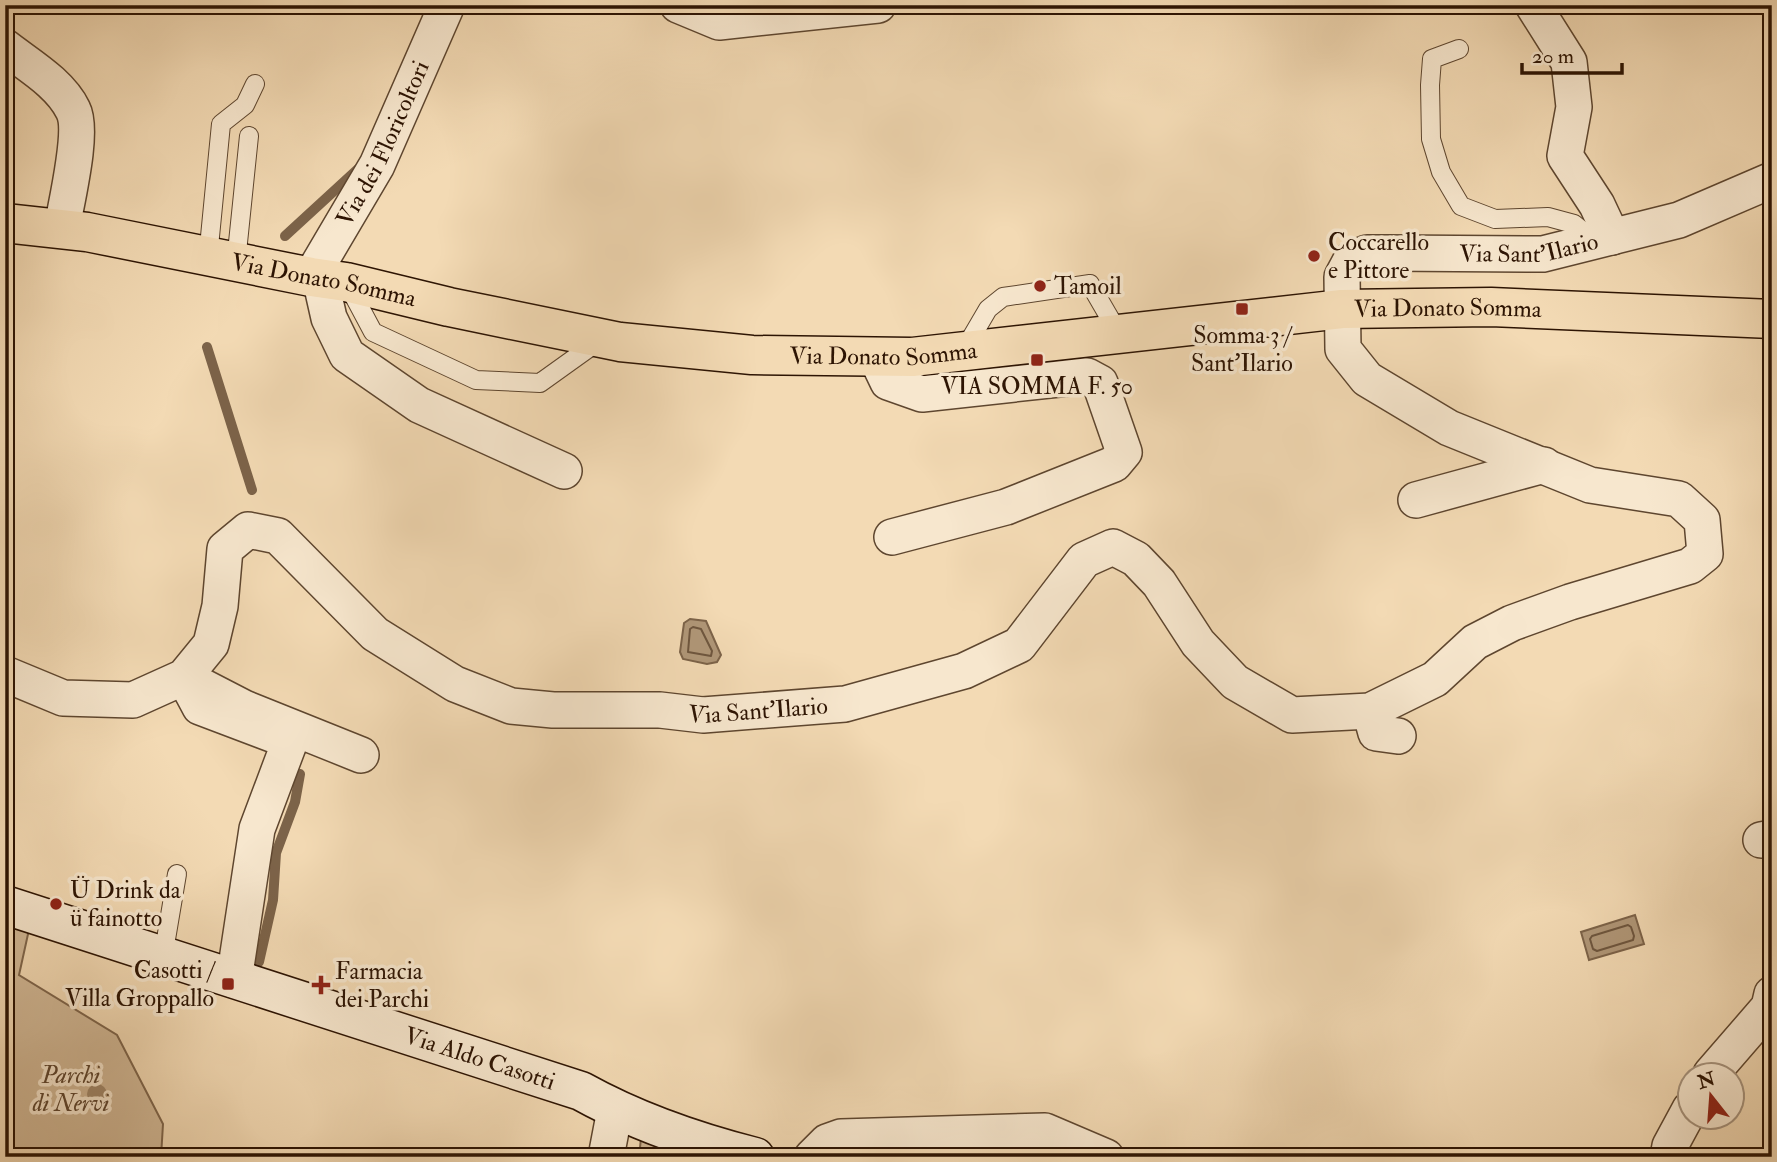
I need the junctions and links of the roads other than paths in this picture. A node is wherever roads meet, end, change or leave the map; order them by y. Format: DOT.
graph roads {
  1 [pos="447,5"];
  2 [pos="678,5"];
  3 [pos="878,5"];
  4 [pos="1532,5"];
  5 [pos="5,47"];
  6 [pos="1459,50"];
  7 [pos="255,84"];
  8 [pos="249,136"];
  9 [pos="1772,180"];
  10 [pos="5,223"];
  11 [pos="62,229"];
  12 [pos="1603,239"];
  13 [pos="222,259"];
  14 [pos="326,279"];
  15 [pos="1342,309"];
  16 [pos="1772,319"];
  17 [pos="1119,334"];
  18 [pos="602,339"];
  19 [pos="963,351"];
  20 [pos="876,357"];
  21 [pos="1544,464"];
  22 [pos="564,471"];
  23 [pos="1416,500"];
  24 [pos="892,537"];
  25 [pos="5,674"];
  26 [pos="184,677"];
  27 [pos="1370,711"];
  28 [pos="1398,736"];
  29 [pos="361,755"];
  30 [pos="177,874"];
  31 [pos="5,905"];
  32 [pos="163,957"];
  33 [pos="234,980"];
  34 [pos="1772,994"];
  35 [pos="1723,1060"];
  36 [pos="615,1110"];
  37 [pos="1678,1130"];
  38 [pos="606,1157"];
  39 [pos="755,1157"];
  40 [pos="811,1157"];
  41 [pos="1106,1157"];
  42 [pos="1668,1157"];
  1 -- 14 [label="street, Via dei Floricoltori"];
  2 -- 3 [label="street"];
  4 -- 12 [label="street"];
  5 -- 11 [label="street"];
  6 -- 12 [label="lane"];
  7 -- 13 [label="lane"];
  8 -- 13 [label="lane"];
  9 -- 12 [label="street, Via Sant'Ilario"];
  10 -- 11 [label="main road, Via Donato Somma"];
  11 -- 13 [label="main road, Via Donato Somma"];
  12 -- 15 [label="street, Via Sant'Ilario"];
  13 -- 14 [label="main road, Via Donato Somma"];
  14 -- 18 [label="main road, Via Donato Somma"];
  14 -- 18 [label="lane"];
  14 -- 22 [label="street"];
  15 -- 16 [label="main road, Via Donato Somma"];
  15 -- 17 [label="main road, Via Donato Somma"];
  15 -- 21 [label="street, Via Sant'Ilario"];
  17 -- 19 [label="main road, Via Donato Somma"];
  17 -- 19 [label="lane"];
  18 -- 20 [label="main road, Via Donato Somma"];
  19 -- 20 [label="main road, Via Donato Somma"];
  20 -- 24 [label="street"];
  21 -- 23 [label="street"];
  21 -- 27 [label="street, Via Sant'Ilario"];
  25 -- 26 [label="street, Via Sant'Ilario"];
  26 -- 27 [label="street, Via Sant'Ilario"];
  26 -- 29 [label="street"];
  26 -- 33 [label="street"];
  27 -- 28 [label="street"];
  30 -- 32 [label="lane"];
  31 -- 32 [label="street, Via Aldo Casotti"];
  32 -- 33 [label="street, Via Aldo Casotti"];
  33 -- 36 [label="street, Via Aldo Casotti"];
  34 -- 35 [label="street"];
  36 -- 38 [label="street"];
  36 -- 39 [label="street, Via Aldo Casotti"];
  37 -- 42 [label="street"];
  40 -- 41 [label="street"];
}
